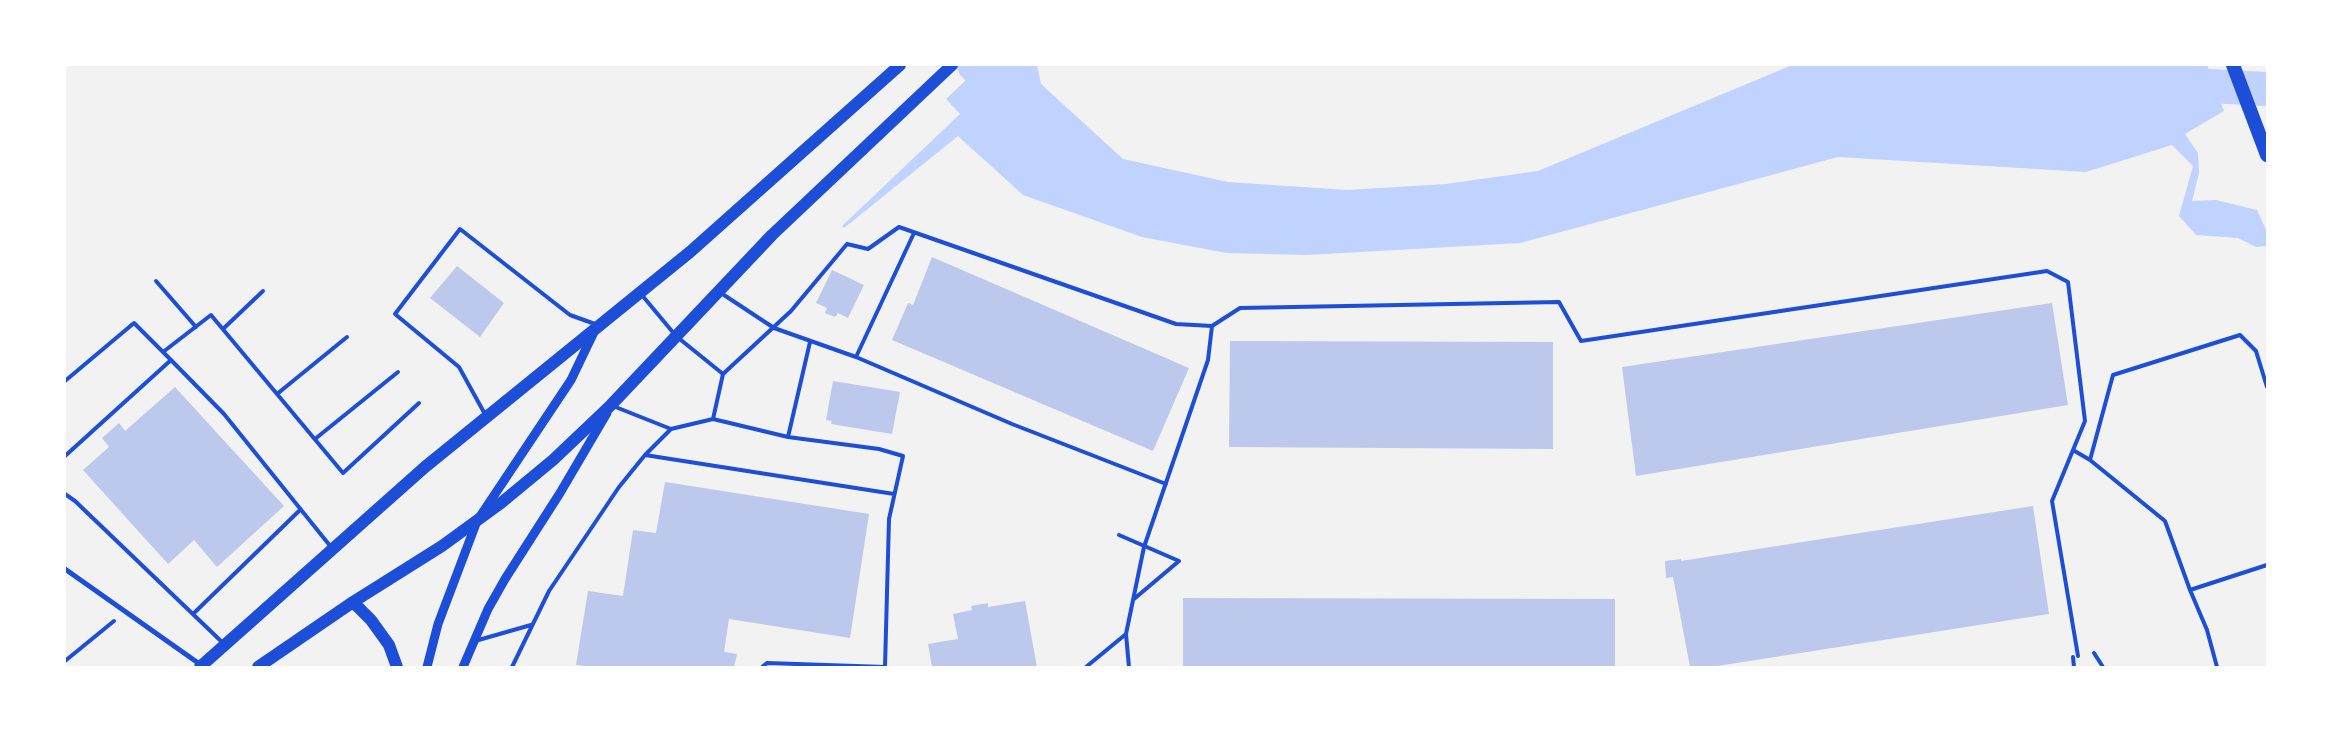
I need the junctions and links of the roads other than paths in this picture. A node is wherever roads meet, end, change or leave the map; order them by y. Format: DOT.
graph roads {
  1 [pos="900,65"];
  2 [pos="952,65"];
  3 [pos="2233,65"];
  4 [pos="2267,155"];
  5 [pos="914,233"];
  6 [pos="156,281"];
  7 [pos="263,291"];
  8 [pos="718,291"];
  9 [pos="640,293"];
  10 [pos="598,325"];
  11 [pos="1212,326"];
  12 [pos="196,327"];
  13 [pos="774,328"];
  14 [pos="223,329"];
  15 [pos="676,336"];
  16 [pos="347,338"];
  17 [pos="810,342"];
  18 [pos="163,352"];
  19 [pos="856,357"];
  20 [pos="171,360"];
  21 [pos="398,372"];
  22 [pos="723,374"];
  23 [pos="65,381"];
  24 [pos="2267,387"];
  25 [pos="277,394"];
  26 [pos="419,403"];
  27 [pos="611,406"];
  28 [pos="486,416"];
  29 [pos="713,419"];
  30 [pos="671,430"];
  31 [pos="788,437"];
  32 [pos="315,439"];
  33 [pos="2073,450"];
  34 [pos="645,455"];
  35 [pos="65,456"];
  36 [pos="2090,460"];
  37 [pos="1166,484"];
  38 [pos="65,494"];
  39 [pos="894,494"];
  40 [pos="300,510"];
  41 [pos="477,521"];
  42 [pos="1119,535"];
  43 [pos="1144,547"];
  44 [pos="332,548"];
  45 [pos="2267,565"];
  46 [pos="65,569"];
  47 [pos="2190,590"];
  48 [pos="1134,599"];
  49 [pos="353,602"];
  50 [pos="193,614"];
  51 [pos="114,621"];
  52 [pos="530,626"];
  53 [pos="1126,634"];
  54 [pos="473,641"];
  55 [pos="225,644"];
  56 [pos="2094,653"];
  57 [pos="2078,656"];
  58 [pos="2073,657"];
  59 [pos="65,662"];
  60 [pos="201,666"];
  61 [pos="258,667"];
  62 [pos="397,667"];
  63 [pos="427,667"];
  64 [pos="463,667"];
  65 [pos="512,667"];
  66 [pos="762,667"];
  67 [pos="885,667"];
  68 [pos="1086,667"];
  69 [pos="1129,667"];
  70 [pos="2074,667"];
  71 [pos="2103,667"];
  72 [pos="2218,667"];
  1 -- 9 [label="main road"];
  2 -- 8 [label="main road"];
  3 -- 4 [label="highway"];
  5 -- 11 [label="lane"];
  5 -- 13 [label="lane"];
  5 -- 19 [label="lane"];
  6 -- 12 [label="lane"];
  7 -- 14 [label="lane"];
  8 -- 13 [label="lane"];
  8 -- 15 [label="main road"];
  9 -- 10 [label="main road"];
  9 -- 15 [label="lane"];
  10 -- 28 [label="main road"];
  10 -- 28 [label="lane"];
  10 -- 41 [label="street"];
  11 -- 33 [label="lane"];
  11 -- 37 [label="lane"];
  12 -- 14 [label="lane"];
  12 -- 18 [label="lane"];
  13 -- 17 [label="lane"];
  13 -- 22 [label="lane"];
  14 -- 25 [label="lane"];
  15 -- 22 [label="lane"];
  15 -- 27 [label="main road"];
  16 -- 25 [label="lane"];
  17 -- 19 [label="lane"];
  17 -- 31 [label="lane"];
  18 -- 20 [label="lane"];
  18 -- 23 [label="lane"];
  19 -- 37 [label="lane"];
  20 -- 35 [label="lane"];
  20 -- 40 [label="lane"];
  21 -- 32 [label="lane"];
  22 -- 29 [label="lane"];
  24 -- 36 [label="lane"];
  25 -- 32 [label="lane"];
  26 -- 32 [label="lane"];
  27 -- 30 [label="lane"];
  27 -- 41 [label="main road"];
  27 -- 54 [label="street"];
  28 -- 44 [label="main road"];
  29 -- 30 [label="lane"];
  29 -- 31 [label="lane"];
  30 -- 34 [label="lane"];
  31 -- 39 [label="lane"];
  33 -- 36 [label="lane"];
  33 -- 57 [label="lane"];
  34 -- 39 [label="lane"];
  34 -- 52 [label="lane"];
  36 -- 47 [label="lane"];
  37 -- 43 [label="lane"];
  38 -- 50 [label="lane"];
  39 -- 67 [label="lane"];
  40 -- 44 [label="lane"];
  40 -- 50 [label="lane"];
  41 -- 49 [label="main road"];
  41 -- 63 [label="street"];
  42 -- 43 [label="lane"];
  43 -- 48 [label="lane"];
  43 -- 48 [label="lane"];
  44 -- 55 [label="main road"];
  45 -- 47 [label="lane"];
  46 -- 60 [label="street"];
  47 -- 72 [label="lane"];
  48 -- 53 [label="lane"];
  49 -- 61 [label="main road"];
  49 -- 62 [label="main road"];
  50 -- 55 [label="lane"];
  51 -- 59 [label="lane"];
  52 -- 54 [label="lane"];
  52 -- 65 [label="lane"];
  53 -- 68 [label="lane"];
  53 -- 69 [label="lane"];
  54 -- 64 [label="street"];
  55 -- 60 [label="main road"];
  56 -- 71 [label="lane"];
  58 -- 70 [label="lane"];
  66 -- 67 [label="lane"];
}
